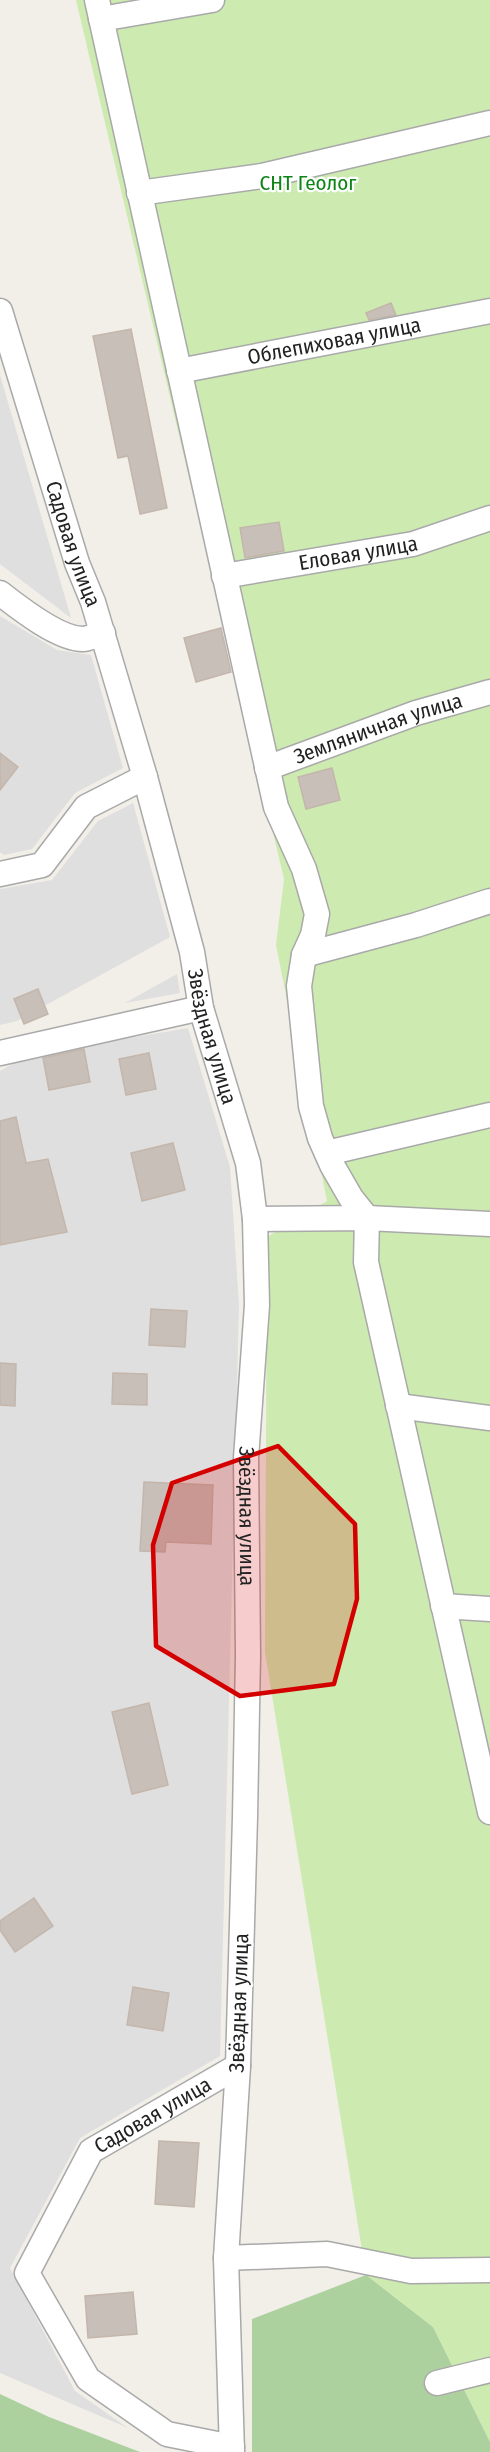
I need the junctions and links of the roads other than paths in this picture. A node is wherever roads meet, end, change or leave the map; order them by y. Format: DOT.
graph roads {
  1 [pos="212,0"];
  2 [pos="99,10"];
  3 [pos="490,123"];
  4 [pos="139,192"];
  5 [pos="0,311"];
  6 [pos="490,311"];
  7 [pos="179,371"];
  8 [pos="490,519"];
  9 [pos="224,576"];
  10 [pos="0,593"];
  11 [pos="103,633"];
  12 [pos="490,692"];
  13 [pos="267,768"];
  14 [pos="145,777"];
  15 [pos="0,874"];
  16 [pos="490,901"];
  17 [pos="304,955"];
  18 [pos="201,1008"];
  19 [pos="0,1053"];
  20 [pos="490,1115"];
  21 [pos="327,1153"];
  22 [pos="367,1218"];
  23 [pos="255,1219"];
  24 [pos="490,1224"];
  25 [pos="398,1406"];
  26 [pos="490,1418"];
  27 [pos="443,1606"];
  28 [pos="490,1609"];
  29 [pos="487,1788"];
  30 [pos="490,1812"];
  31 [pos="238,2066"];
  32 [pos="226,2258"];
  33 [pos="490,2270"];
  34 [pos="490,2370"];
  35 [pos="437,2384"];
  36 [pos="232,2449"];
  1 -- 2 [label="street"];
  2 -- 4 [label="street"];
  3 -- 4 [label="street"];
  4 -- 7 [label="street"];
  5 -- 11 [label="street, Садовая улица"];
  6 -- 7 [label="street, Облепиховая улица"];
  7 -- 9 [label="street"];
  8 -- 9 [label="street, Еловая улица"];
  9 -- 13 [label="street"];
  10 -- 11 [label="street"];
  11 -- 14 [label="street, Садовая улица"];
  12 -- 13 [label="street, Земляничная улица"];
  13 -- 17 [label="street"];
  14 -- 15 [label="street"];
  14 -- 18 [label="street, Звёздная улица"];
  16 -- 17 [label="street"];
  17 -- 21 [label="street"];
  18 -- 19 [label="street"];
  18 -- 23 [label="street, Звёздная улица"];
  20 -- 21 [label="street"];
  21 -- 22 [label="street"];
  22 -- 23 [label="street"];
  22 -- 24 [label="street"];
  22 -- 25 [label="street"];
  23 -- 31 [label="street, Звёздная улица"];
  25 -- 26 [label="street"];
  25 -- 27 [label="street"];
  27 -- 28 [label="street"];
  27 -- 29 [label="street"];
  29 -- 30 [label="street"];
  31 -- 32 [label="street, Звёздная улица"];
  31 -- 36 [label="street, Садовая улица"];
  32 -- 33 [label="street"];
  32 -- 36 [label="street, Звёздная улица"];
  34 -- 35 [label="street"];
}
